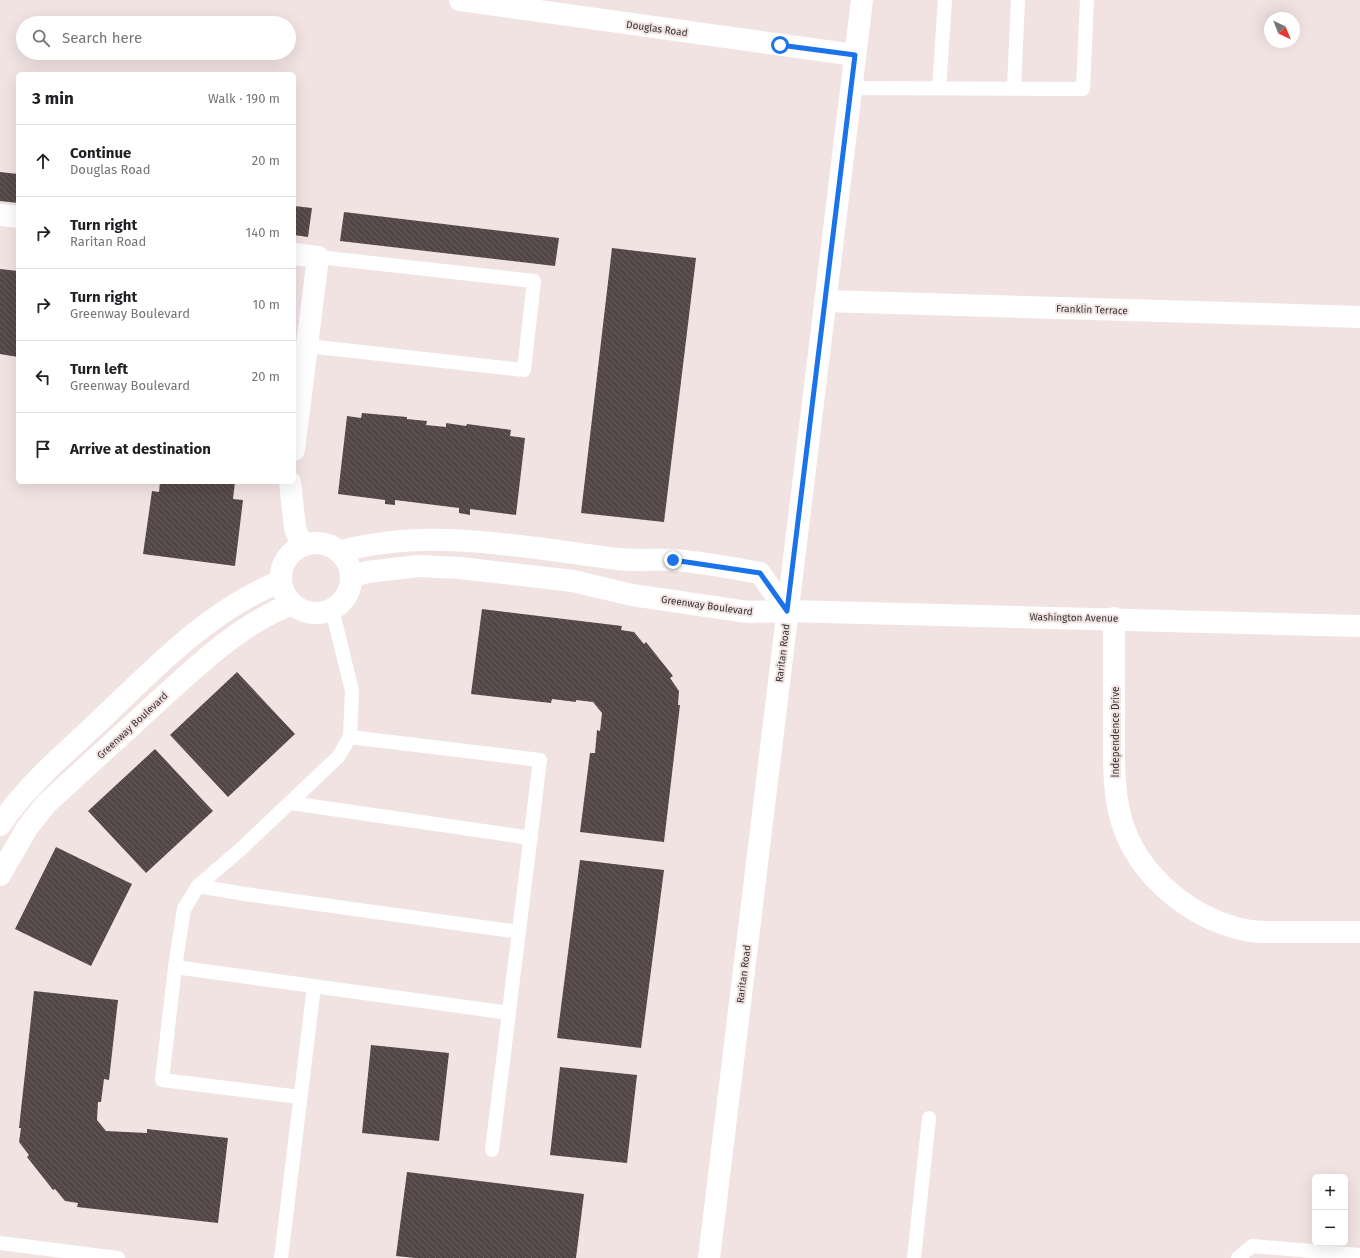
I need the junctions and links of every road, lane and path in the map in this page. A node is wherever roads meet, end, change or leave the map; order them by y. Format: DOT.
graph roads {
  1 [pos="460,0"];
  2 [pos="862,0"];
  3 [pos="945,0"];
  4 [pos="1018,0"];
  5 [pos="1087,0"];
  6 [pos="855,55"];
  7 [pos="851,88"];
  8 [pos="939,88"];
  9 [pos="1014,88"];
  10 [pos="0,215"];
  11 [pos="16,217"];
  12 [pos="296,254"];
  13 [pos="318,257"];
  14 [pos="825,301"];
  15 [pos="1360,317"];
  16 [pos="308,346"];
  17 [pos="296,435"];
  18 [pos="290,484"];
  19 [pos="302,546"];
  20 [pos="339,552"];
  21 [pos="637,561"];
  22 [pos="351,578"];
  23 [pos="281,581"];
  24 [pos="632,595"];
  25 [pos="292,604"];
  26 [pos="332,609"];
  27 [pos="787,611"];
  28 [pos="1114,618"];
  29 [pos="1360,626"];
  30 [pos="350,737"];
  31 [pos="291,803"];
  32 [pos="3,815"];
  33 [pos="27,828"];
  34 [pos="531,838"];
  35 [pos="0,875"];
  36 [pos="198,886"];
  37 [pos="519,932"];
  38 [pos="1360,932"];
  39 [pos="175,967"];
  40 [pos="314,986"];
  41 [pos="509,1013"];
  42 [pos="300,1097"];
  43 [pos="929,1118"];
  44 [pos="492,1150"];
  45 [pos="0,1243"];
  46 [pos="1360,1254"];
  47 [pos="118,1258"];
  48 [pos="281,1258"];
  49 [pos="709,1258"];
  50 [pos="914,1258"];
  51 [pos="1238,1258"];
  1 -- 6 [label="street, Douglas Road"];
  2 -- 6 [label="street, Raritan Road"];
  3 -- 8 [label="lane"];
  4 -- 9 [label="lane"];
  5 -- 9 [label="lane"];
  6 -- 7 [label="street, Raritan Road"];
  7 -- 8 [label="lane"];
  7 -- 14 [label="street, Raritan Road"];
  8 -- 9 [label="lane"];
  10 -- 11 [label="street"];
  12 -- 13 [label="street"];
  13 -- 16 [label="street"];
  13 -- 16 [label="lane"];
  14 -- 15 [label="street, Franklin Terrace"];
  14 -- 27 [label="street, Raritan Road"];
  16 -- 17 [label="street"];
  18 -- 19 [label="street"];
  19 -- 20 [label="street"];
  19 -- 23 [label="street"];
  20 -- 21 [label="street"];
  20 -- 22 [label="street"];
  21 -- 24 [label="street"];
  21 -- 27 [label="street"];
  22 -- 24 [label="street, Greenway Boulevard"];
  22 -- 26 [label="street"];
  23 -- 25 [label="street"];
  23 -- 32 [label="street"];
  24 -- 27 [label="street, Greenway Boulevard"];
  25 -- 26 [label="street"];
  25 -- 33 [label="street, Greenway Boulevard"];
  26 -- 30 [label="lane"];
  27 -- 28 [label="street, Washington Avenue"];
  27 -- 49 [label="street, Raritan Road"];
  28 -- 29 [label="street, Washington Avenue"];
  28 -- 38 [label="street, Independence Drive"];
  30 -- 31 [label="lane"];
  30 -- 34 [label="lane"];
  31 -- 34 [label="lane"];
  31 -- 36 [label="lane"];
  32 -- 33 [label="street"];
  33 -- 35 [label="street, Greenway Boulevard"];
  34 -- 37 [label="lane"];
  36 -- 37 [label="lane"];
  36 -- 39 [label="lane"];
  37 -- 41 [label="lane"];
  39 -- 40 [label="lane"];
  39 -- 42 [label="lane"];
  40 -- 41 [label="lane"];
  40 -- 42 [label="lane"];
  41 -- 44 [label="lane"];
  42 -- 48 [label="lane"];
  43 -- 50 [label="lane"];
  45 -- 47 [label="lane"];
  46 -- 51 [label="lane"];
}
